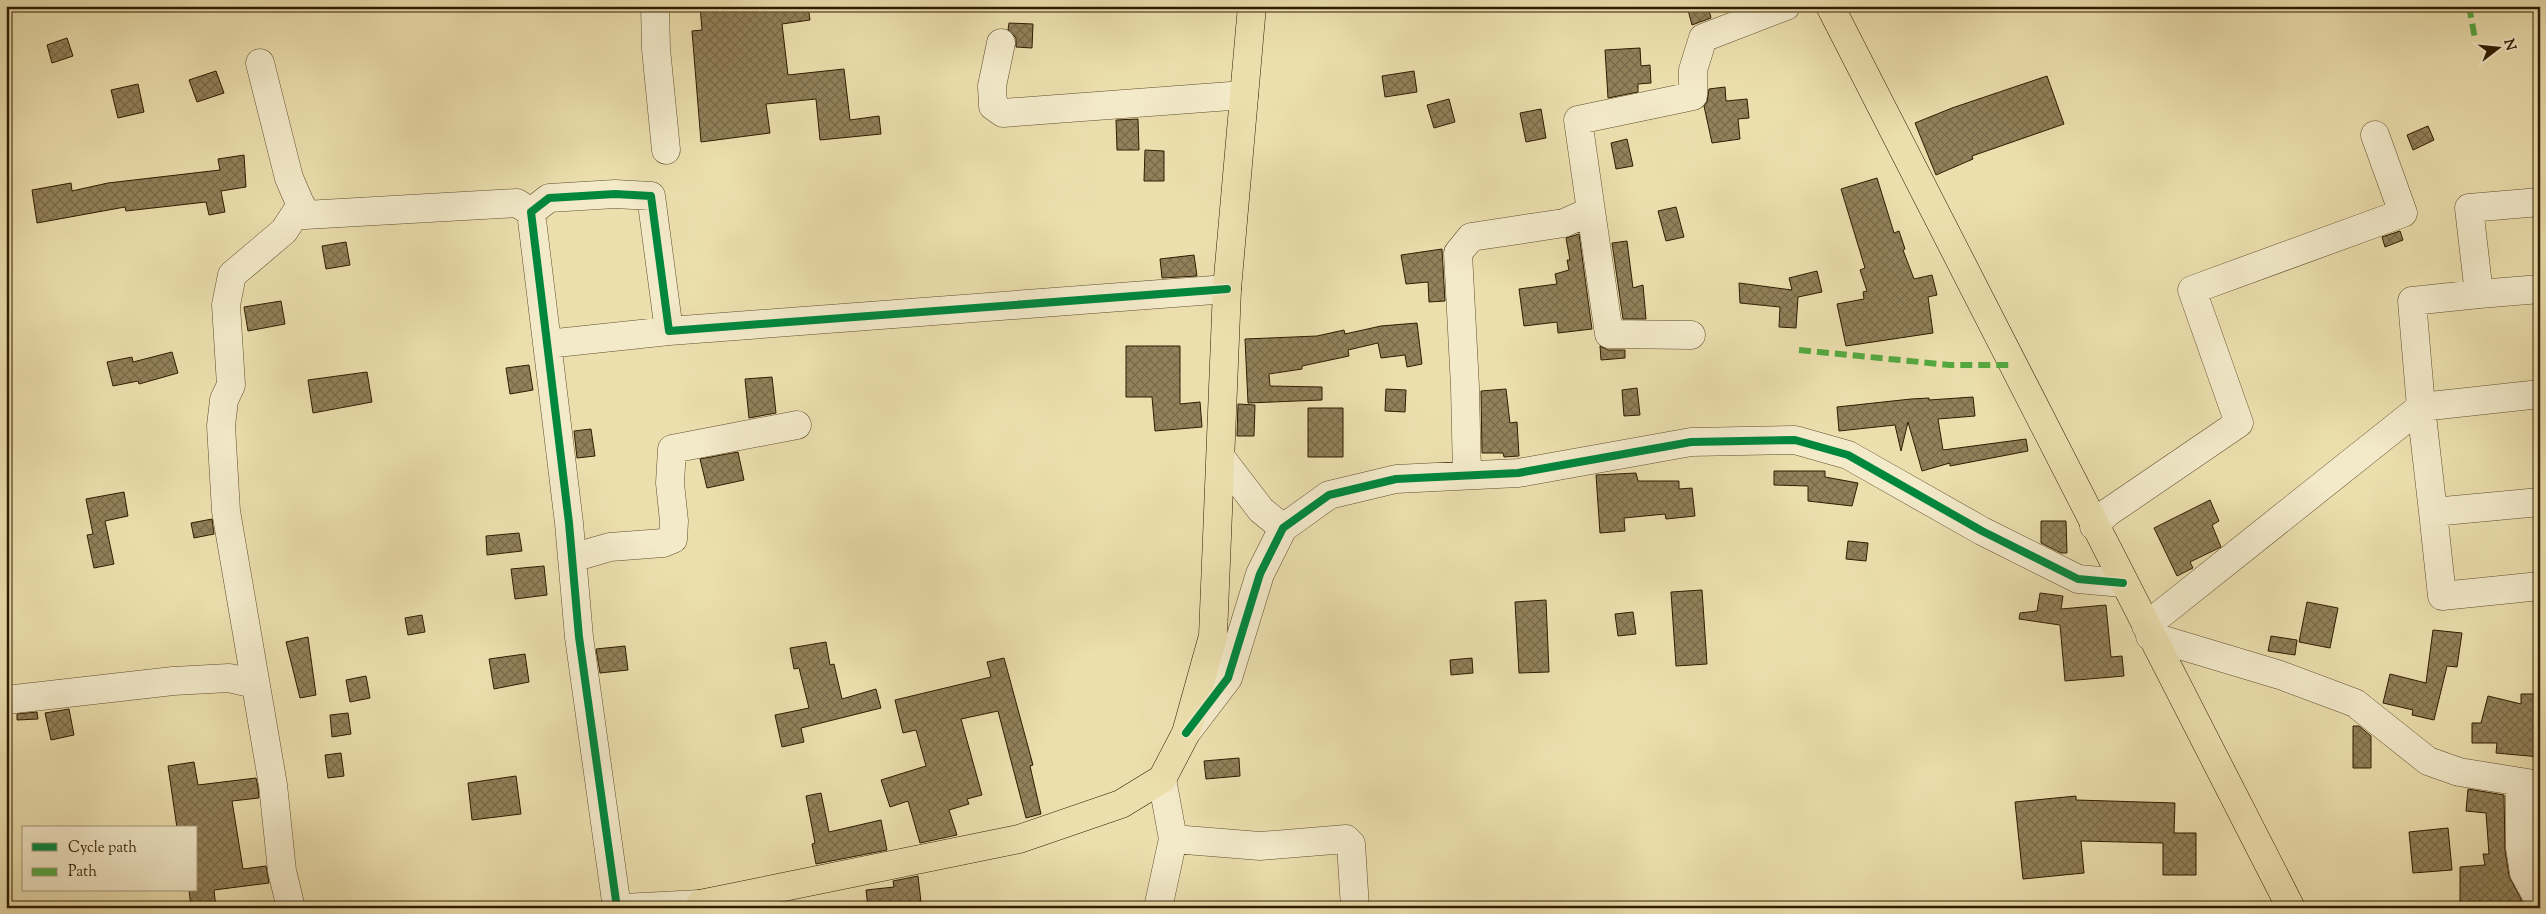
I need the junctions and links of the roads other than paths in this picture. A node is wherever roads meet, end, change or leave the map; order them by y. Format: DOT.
graph roads {
  1 [pos="654,6"];
  2 [pos="1252,6"];
  3 [pos="1786,6"];
  4 [pos="1834,9"];
  5 [pos="1001,43"];
  6 [pos="260,63"];
  7 [pos="1244,95"];
  8 [pos="2375,135"];
  9 [pos="666,150"];
  10 [pos="2540,202"];
  11 [pos="301,204"];
  12 [pos="1591,211"];
  13 [pos="532,212"];
  14 [pos="1227,289"];
  15 [pos="2540,289"];
  16 [pos="2479,294"];
  17 [pos="669,331"];
  18 [pos="1691,335"];
  19 [pos="547,344"];
  20 [pos="2540,394"];
  21 [pos="2421,407"];
  22 [pos="797,425"];
  23 [pos="1222,459"];
  24 [pos="1467,475"];
  25 [pos="2540,502"];
  26 [pos="2433,512"];
  27 [pos="2094,526"];
  28 [pos="1283,528"];
  29 [pos="572,558"];
  30 [pos="2123,583"];
  31 [pos="2540,586"];
  32 [pos="2148,631"];
  33 [pos="256,684"];
  34 [pos="6,700"];
  35 [pos="1186,733"];
  36 [pos="1162,779"];
  37 [pos="2530,783"];
  38 [pos="1173,839"];
  39 [pos="2540,902"];
  40 [pos="700,906"];
  41 [pos="291,908"];
  42 [pos="617,908"];
  43 [pos="623,908"];
  44 [pos="1158,908"];
  45 [pos="1355,908"];
  46 [pos="2291,908"];
  1 -- 9 [label="street"];
  2 -- 7 [label="main road"];
  3 -- 12 [label="street"];
  4 -- 27 [label="main road"];
  5 -- 7 [label="street"];
  6 -- 11 [label="street"];
  7 -- 14 [label="main road"];
  8 -- 27 [label="street"];
  10 -- 16 [label="street"];
  11 -- 13 [label="street"];
  11 -- 33 [label="street"];
  12 -- 18 [label="street"];
  12 -- 24 [label="street"];
  13 -- 17 [label="street"];
  13 -- 19 [label="street"];
  14 -- 17 [label="street"];
  14 -- 23 [label="main road"];
  15 -- 16 [label="street"];
  16 -- 21 [label="street"];
  17 -- 19 [label="street"];
  19 -- 29 [label="street"];
  20 -- 21 [label="street"];
  21 -- 26 [label="street"];
  21 -- 32 [label="street"];
  22 -- 29 [label="street"];
  23 -- 28 [label="street"];
  23 -- 35 [label="main road"];
  24 -- 28 [label="street"];
  24 -- 30 [label="street"];
  25 -- 26 [label="street"];
  26 -- 31 [label="street"];
  27 -- 30 [label="main road"];
  28 -- 35 [label="street"];
  29 -- 42 [label="street"];
  30 -- 32 [label="main road"];
  32 -- 37 [label="street"];
  32 -- 46 [label="main road"];
  33 -- 34 [label="street"];
  33 -- 41 [label="street"];
  35 -- 36 [label="main road"];
  36 -- 38 [label="street"];
  36 -- 40 [label="main road"];
  37 -- 39 [label="street"];
  38 -- 44 [label="street"];
  38 -- 45 [label="street"];
  40 -- 43 [label="street"];
}
